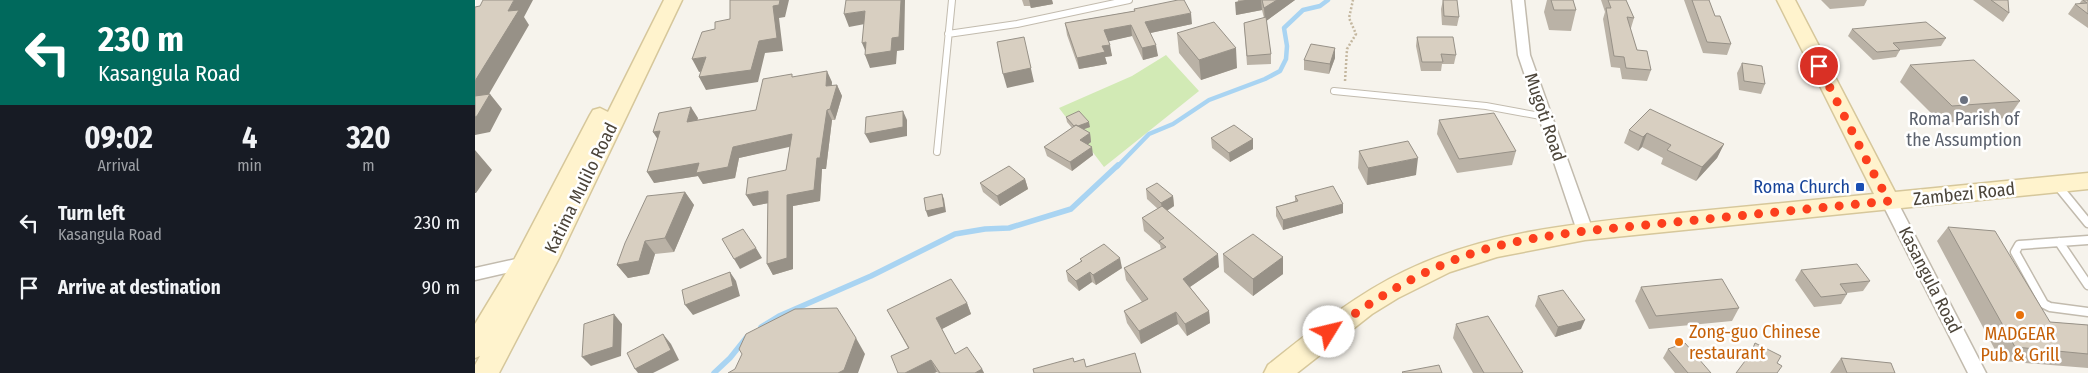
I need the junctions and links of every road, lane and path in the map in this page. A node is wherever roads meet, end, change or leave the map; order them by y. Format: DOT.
graph roads {
  1 [pos="659,0"];
  2 [pos="673,0"];
  3 [pos="952,0"];
  4 [pos="1129,0"];
  5 [pos="1353,0"];
  6 [pos="1518,0"];
  7 [pos="1786,0"];
  8 [pos="949,34"];
  9 [pos="1334,91"];
  10 [pos="1345,92"];
  11 [pos="1546,117"];
  12 [pos="937,152"];
  13 [pos="2088,181"];
  14 [pos="2057,185"];
  15 [pos="1889,201"];
  16 [pos="2088,224"];
  17 [pos="1585,231"];
  18 [pos="2088,240"];
  19 [pos="2059,242"];
  20 [pos="547,258"];
  21 [pos="525,263"];
  22 [pos="475,274"];
  23 [pos="2088,285"];
  24 [pos="2088,312"];
  25 [pos="475,347"];
  26 [pos="485,373"];
  27 [pos="1278,373"];
  28 [pos="1977,373"];
  1 -- 21 [label="main road, Katima Mulilo Road"];
  2 -- 20 [label="main road, Katima Mulilo Road"];
  3 -- 8 [label="lane"];
  4 -- 8 [label="lane"];
  5 -- 10 [label="path"];
  6 -- 11 [label="street, Mugoti Road"];
  7 -- 15 [label="main road, Kasangula Road"];
  8 -- 12 [label="lane"];
  9 -- 10 [label="lane"];
  10 -- 11 [label="lane"];
  11 -- 17 [label="street, Mugoti Road"];
  13 -- 14 [label="main road, Zambezi Road"];
  14 -- 15 [label="main road, Zambezi Road"];
  14 -- 16 [label="lane"];
  15 -- 17 [label="main road, Zambezi Road"];
  15 -- 28 [label="street, Kasangula Road"];
  17 -- 27 [label="main road, Zambezi Road"];
  18 -- 19 [label="lane"];
  19 -- 23 [label="lane"];
  19 -- 24 [label="lane"];
  20 -- 21 [label="street"];
  20 -- 26 [label="main road, Katima Mulilo Road"];
  21 -- 22 [label="street"];
  21 -- 25 [label="main road, Katima Mulilo Road"];
}
